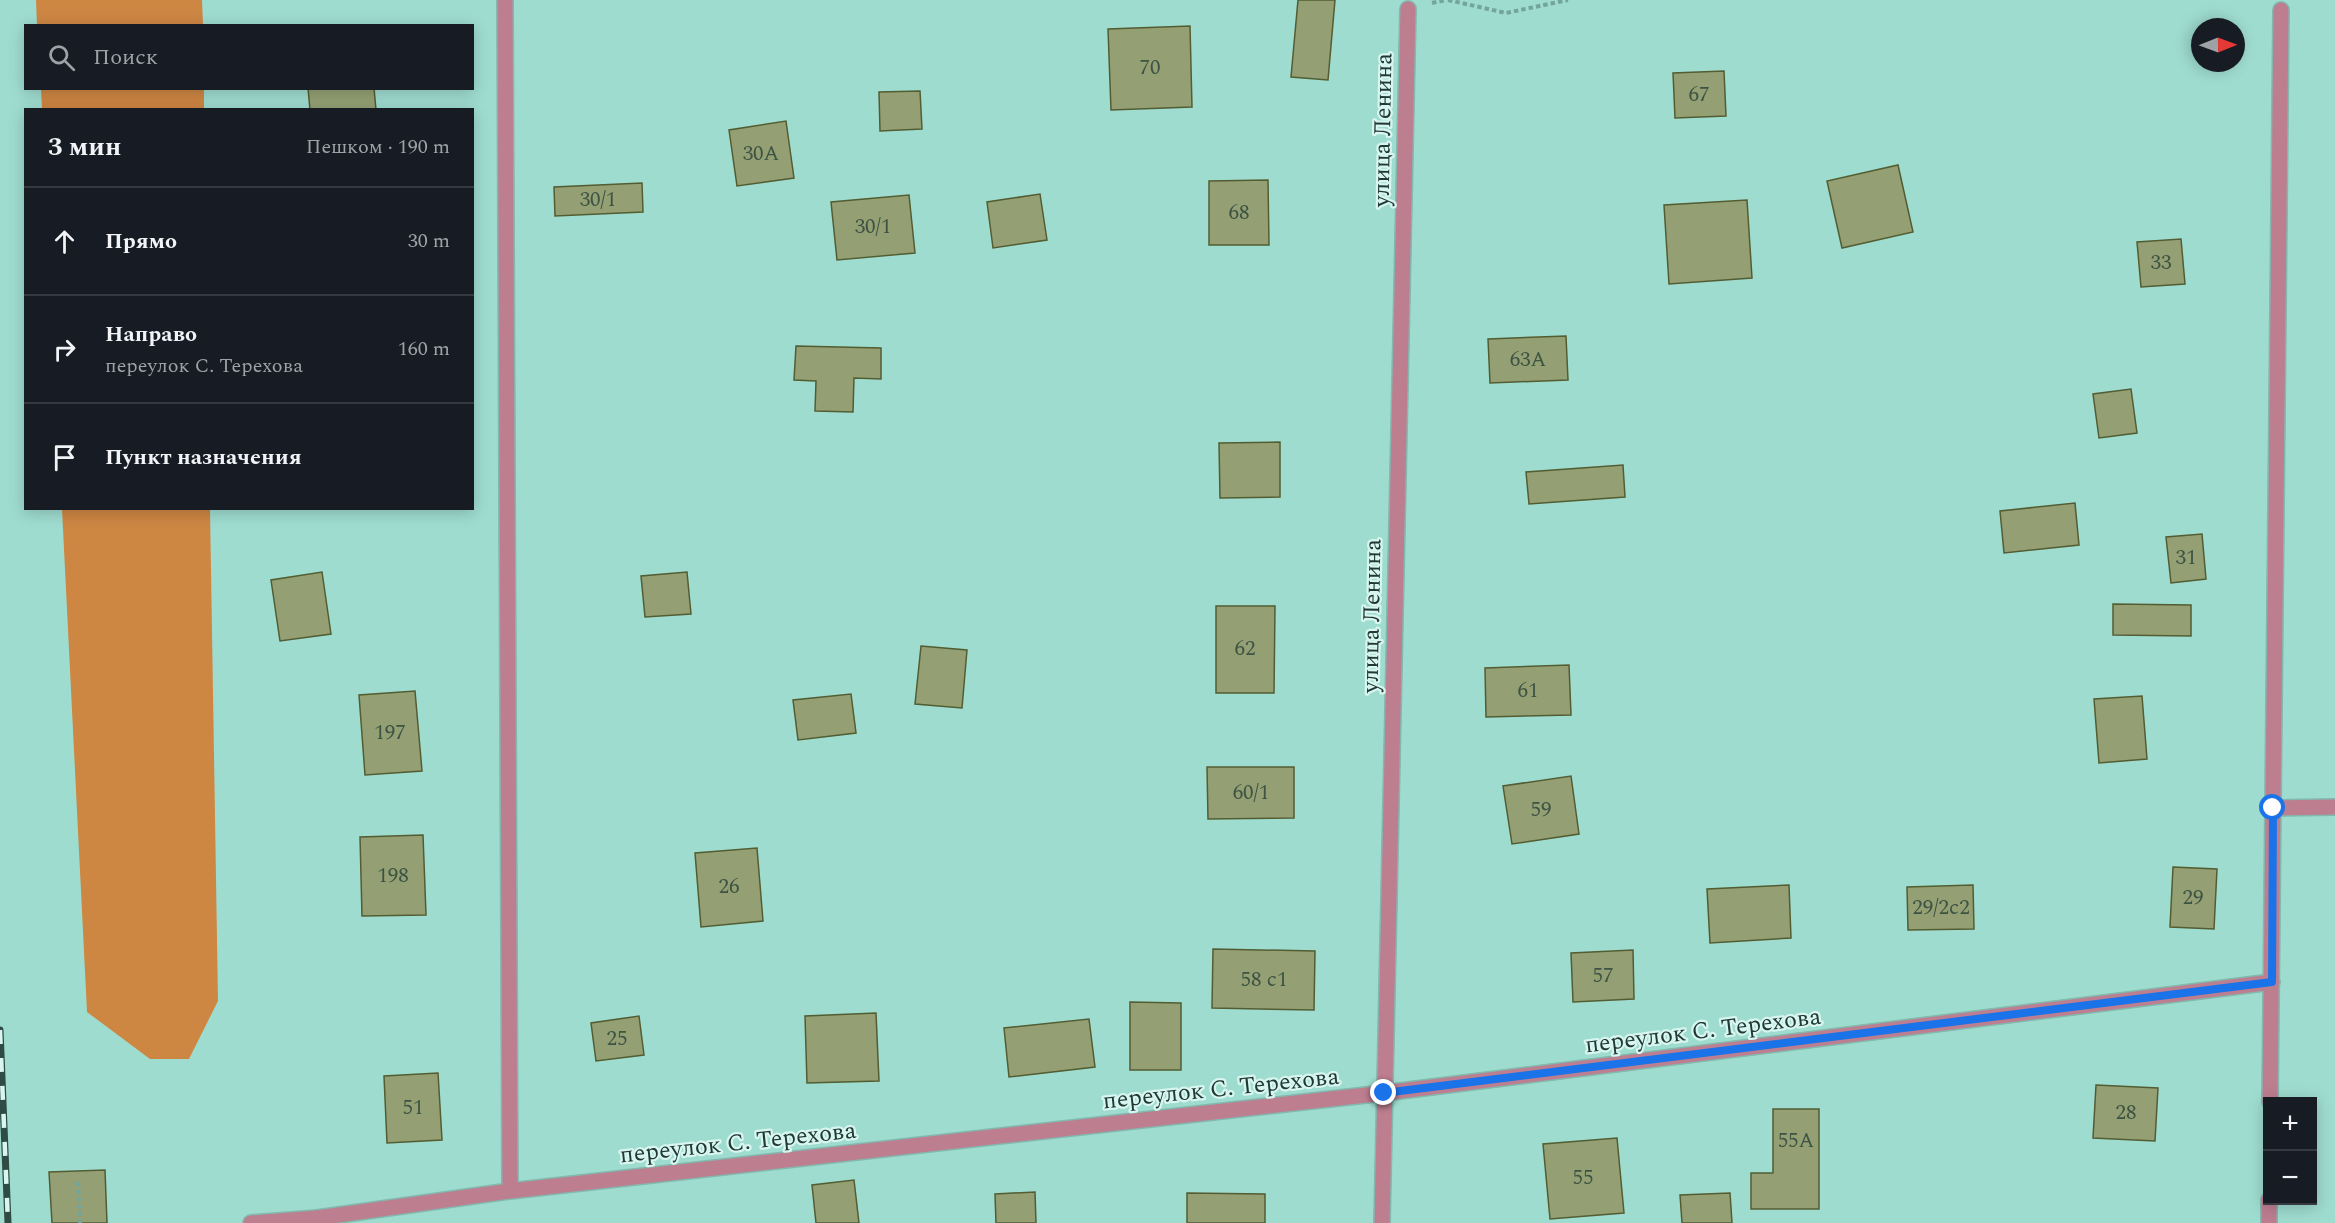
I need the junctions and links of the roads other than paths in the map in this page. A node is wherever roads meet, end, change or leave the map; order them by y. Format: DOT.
graph roads {
  1 [pos="505,0"];
  2 [pos="1408,9"];
  3 [pos="2281,10"];
  4 [pos="2335,807"];
  5 [pos="2273,808"];
  6 [pos="2272,982"];
  7 [pos="1384,1093"];
  8 [pos="2270,1097"];
  9 [pos="510,1191"];
  10 [pos="2269,1205"];
  11 [pos="317,1220"];
  12 [pos="250,1223"];
  13 [pos="1382,1223"];
  14 [pos="2269,1223"];
  1 -- 9 [label="street"];
  2 -- 7 [label="street, улица Ленина"];
  3 -- 5 [label="street"];
  4 -- 5 [label="street"];
  5 -- 6 [label="street"];
  6 -- 7 [label="street, переулок С. Терехова"];
  6 -- 8 [label="street"];
  7 -- 9 [label="street, переулок С. Терехова"];
  7 -- 13 [label="street, улица Ленина"];
  9 -- 11 [label="street, переулок С. Терехова"];
  10 -- 14 [label="street"];
  11 -- 12 [label="street, переулок С. Терехова"];
}
